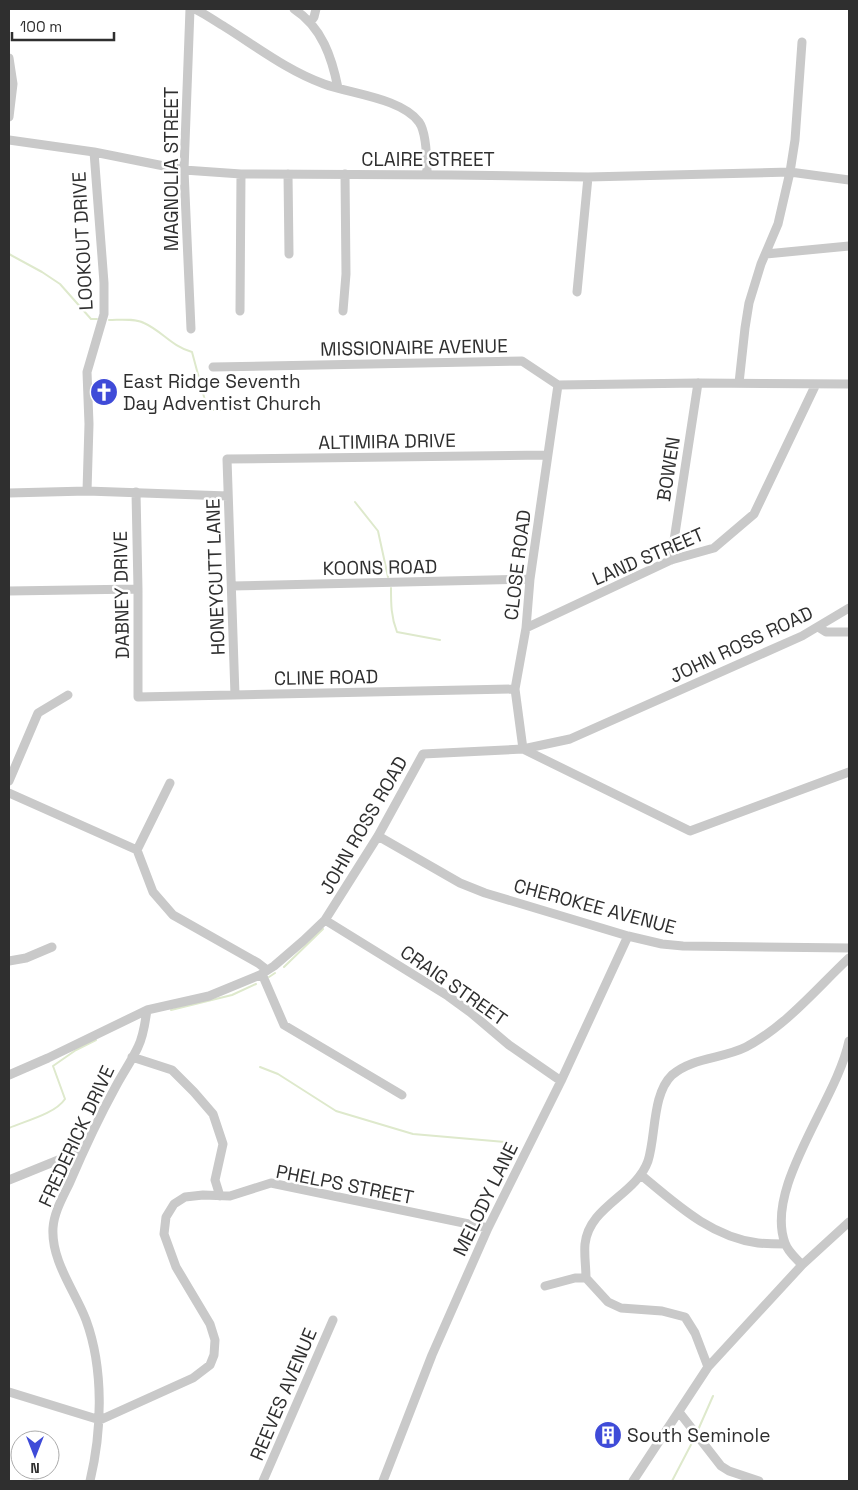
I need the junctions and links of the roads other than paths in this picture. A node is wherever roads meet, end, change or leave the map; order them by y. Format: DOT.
graph roads {
  1 [pos="190,9"];
  2 [pos="195,9"];
  3 [pos="294,9"];
  4 [pos="316,9"];
  5 [pos="311,21"];
  6 [pos="802,42"];
  7 [pos="9,58"];
  8 [pos="338,88"];
  9 [pos="9,117"];
  10 [pos="9,140"];
  11 [pos="94,152"];
  12 [pos="184,170"];
  13 [pos="790,172"];
  14 [pos="241,174"];
  15 [pos="288,174"];
  16 [pos="345,174"];
  17 [pos="427,174"];
  18 [pos="588,177"];
  19 [pos="849,180"];
  20 [pos="849,246"];
  21 [pos="289,254"];
  22 [pos="766,254"];
  23 [pos="577,292"];
  24 [pos="344,311"];
  25 [pos="240,312"];
  26 [pos="191,329"];
  27 [pos="212,367"];
  28 [pos="698,382"];
  29 [pos="739,383"];
  30 [pos="816,384"];
  31 [pos="849,384"];
  32 [pos="558,385"];
  33 [pos="547,455"];
  34 [pos="226,459"];
  35 [pos="87,492"];
  36 [pos="136,492"];
  37 [pos="9,493"];
  38 [pos="228,496"];
  39 [pos="671,560"];
  40 [pos="530,579"];
  41 [pos="232,586"];
  42 [pos="138,589"];
  43 [pos="9,591"];
  44 [pos="849,608"];
  45 [pos="818,627"];
  46 [pos="526,628"];
  47 [pos="849,632"];
  48 [pos="515,689"];
  49 [pos="68,695"];
  50 [pos="235,695"];
  51 [pos="138,697"];
  52 [pos="523,749"];
  53 [pos="849,772"];
  54 [pos="9,781"];
  55 [pos="170,783"];
  56 [pos="9,793"];
  57 [pos="378,836"];
  58 [pos="137,850"];
  59 [pos="325,920"];
  60 [pos="628,936"];
  61 [pos="52,947"];
  62 [pos="849,948"];
  63 [pos="849,958"];
  64 [pos="9,961"];
  65 [pos="264,972"];
  66 [pos="146,1010"];
  67 [pos="849,1041"];
  68 [pos="132,1057"];
  69 [pos="9,1075"];
  70 [pos="561,1081"];
  71 [pos="402,1096"];
  72 [pos="83,1150"];
  73 [pos="641,1175"];
  74 [pos="9,1180"];
  75 [pos="220,1196"];
  76 [pos="849,1222"];
  77 [pos="488,1228"];
  78 [pos="786,1244"];
  79 [pos="802,1264"];
  80 [pos="586,1278"];
  81 [pos="545,1286"];
  82 [pos="333,1320"];
  83 [pos="708,1367"];
  84 [pos="9,1392"];
  85 [pos="679,1412"];
  86 [pos="100,1420"];
  87 [pos="90,1481"];
  88 [pos="263,1481"];
  89 [pos="383,1481"];
  90 [pos="634,1481"];
  91 [pos="759,1481"];
  1 -- 12 [label="street, MAGNOLIA STREET"];
  2 -- 8 [label="street"];
  3 -- 5 [label="street"];
  4 -- 5 [label="street"];
  5 -- 8 [label="street"];
  6 -- 13 [label="street"];
  7 -- 9 [label="street"];
  8 -- 17 [label="street"];
  10 -- 11 [label="street, CLAIRE STREET"];
  11 -- 12 [label="street, CLAIRE STREET"];
  11 -- 35 [label="street, LOOKOUT DRIVE"];
  12 -- 14 [label="street, CLAIRE STREET"];
  12 -- 26 [label="street, MAGNOLIA STREET"];
  13 -- 18 [label="street, CLAIRE STREET"];
  13 -- 19 [label="street, CLAIRE STREET"];
  13 -- 22 [label="street"];
  14 -- 15 [label="street, CLAIRE STREET"];
  14 -- 25 [label="street"];
  15 -- 16 [label="street, CLAIRE STREET"];
  15 -- 21 [label="street"];
  16 -- 17 [label="street, CLAIRE STREET"];
  16 -- 24 [label="street"];
  17 -- 18 [label="street, CLAIRE STREET"];
  18 -- 23 [label="street"];
  20 -- 22 [label="street"];
  22 -- 29 [label="street"];
  27 -- 32 [label="street, MISSIONAIRE AVENUE"];
  28 -- 29 [label="street"];
  28 -- 32 [label="street"];
  28 -- 39 [label="street, BOWEN"];
  29 -- 30 [label="street"];
  30 -- 31 [label="street"];
  30 -- 39 [label="street, LAND STREET"];
  32 -- 33 [label="street, CLOSE ROAD"];
  33 -- 34 [label="street, ALTIMIRA DRIVE"];
  33 -- 40 [label="street, CLOSE ROAD"];
  34 -- 38 [label="street, HONEYCUTT LANE"];
  35 -- 36 [label="street"];
  35 -- 37 [label="street"];
  36 -- 38 [label="street"];
  36 -- 42 [label="street, DABNEY DRIVE"];
  38 -- 41 [label="street, HONEYCUTT LANE"];
  39 -- 46 [label="street, LAND STREET"];
  40 -- 41 [label="street, KOONS ROAD"];
  40 -- 46 [label="street, CLOSE ROAD"];
  41 -- 50 [label="street, HONEYCUTT LANE"];
  42 -- 43 [label="street"];
  42 -- 51 [label="street, DABNEY DRIVE"];
  44 -- 45 [label="street, JOHN ROSS ROAD"];
  45 -- 47 [label="street"];
  45 -- 52 [label="street, JOHN ROSS ROAD"];
  46 -- 48 [label="street, CLOSE ROAD"];
  48 -- 50 [label="street, CLINE ROAD"];
  48 -- 52 [label="street, CLOSE ROAD"];
  49 -- 54 [label="street"];
  50 -- 51 [label="street, CLINE ROAD"];
  52 -- 53 [label="street"];
  52 -- 57 [label="street, JOHN ROSS ROAD"];
  55 -- 58 [label="street"];
  56 -- 58 [label="street"];
  57 -- 59 [label="street, JOHN ROSS ROAD"];
  57 -- 60 [label="street, CHEROKEE AVENUE"];
  58 -- 65 [label="street"];
  59 -- 65 [label="street, JOHN ROSS ROAD"];
  59 -- 70 [label="street, CRAIG STREET"];
  60 -- 62 [label="street, CHEROKEE AVENUE"];
  60 -- 70 [label="street, MELODY LANE"];
  61 -- 64 [label="street"];
  63 -- 73 [label="street"];
  65 -- 66 [label="street, JOHN ROSS ROAD"];
  65 -- 71 [label="street"];
  66 -- 68 [label="street, FREDERICK DRIVE"];
  66 -- 69 [label="street, JOHN ROSS ROAD"];
  67 -- 78 [label="street"];
  68 -- 72 [label="street, FREDERICK DRIVE"];
  68 -- 75 [label="street"];
  70 -- 77 [label="street, MELODY LANE"];
  72 -- 74 [label="street"];
  72 -- 86 [label="street, FREDERICK DRIVE"];
  73 -- 78 [label="street"];
  73 -- 80 [label="street"];
  75 -- 77 [label="street, PHELPS STREET"];
  75 -- 86 [label="street, PHELPS STREET"];
  76 -- 79 [label="street"];
  77 -- 89 [label="street, MELODY LANE"];
  78 -- 79 [label="street"];
  79 -- 83 [label="street"];
  80 -- 81 [label="street"];
  80 -- 83 [label="street"];
  82 -- 88 [label="street, REEVES AVENUE"];
  83 -- 85 [label="street"];
  84 -- 86 [label="street"];
  85 -- 90 [label="street"];
  85 -- 91 [label="street"];
  86 -- 87 [label="street, FREDERICK DRIVE"];
}
